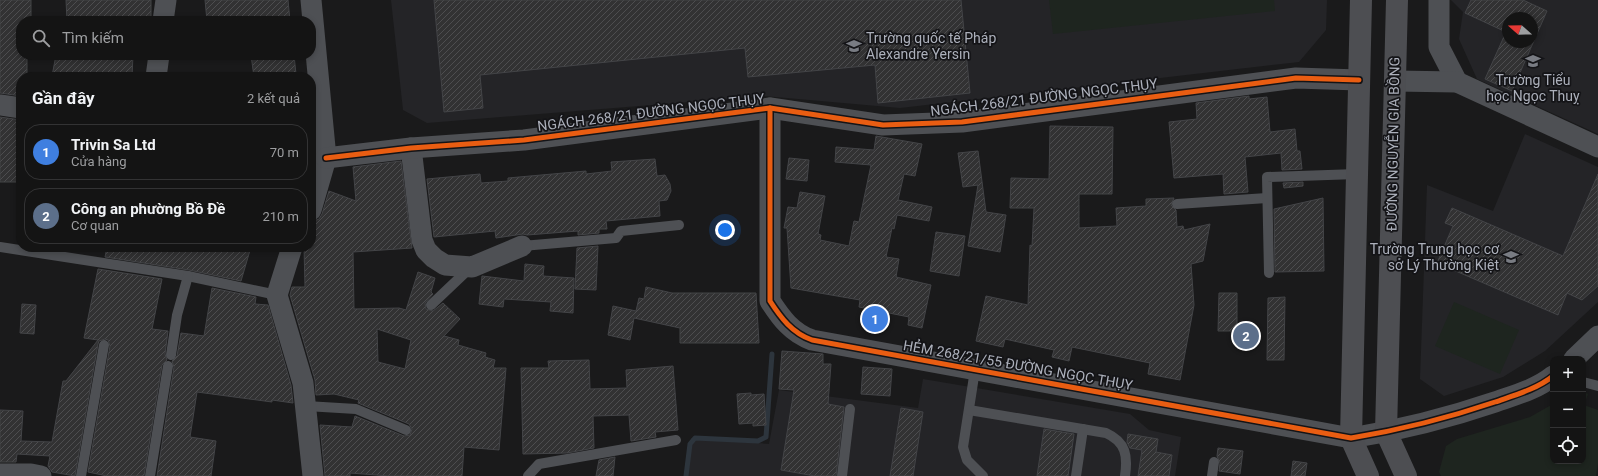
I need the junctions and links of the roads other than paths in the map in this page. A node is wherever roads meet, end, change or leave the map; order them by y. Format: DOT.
graph roads {
  1 [pos="166,0"];
  2 [pos="311,0"];
  3 [pos="1361,0"];
  4 [pos="1397,0"];
  5 [pos="1439,0"];
  6 [pos="164,16"];
  7 [pos="313,16"];
  8 [pos="316,53"];
  9 [pos="158,60"];
  10 [pos="157,72"];
  11 [pos="1359,80"];
  12 [pos="1395,81"];
  13 [pos="1458,82"];
  14 [pos="0,105"];
  15 [pos="16,107"];
  16 [pos="770,108"];
  17 [pos="1598,147"];
  18 [pos="411,148"];
  19 [pos="326,158"];
  20 [pos="1357,174"];
  21 [pos="316,193"];
  22 [pos="1267,198"];
  23 [pos="1177,204"];
  24 [pos="678,225"];
  25 [pos="522,246"];
  26 [pos="0,247"];
  27 [pos="16,249"];
  28 [pos="32,252"];
  29 [pos="291,252"];
  30 [pos="472,267"];
  31 [pos="1269,273"];
  32 [pos="188,276"];
  33 [pos="278,295"];
  34 [pos="431,305"];
  35 [pos="1598,336"];
  36 [pos="104,345"];
  37 [pos="171,355"];
  38 [pos="1577,356"];
  39 [pos="168,366"];
  40 [pos="975,370"];
  41 [pos="1550,378"];
  42 [pos="1586,383"];
  43 [pos="1598,386"];
  44 [pos="306,406"];
  45 [pos="850,409"];
  46 [pos="969,410"];
  47 [pos="1084,429"];
  48 [pos="406,430"];
  49 [pos="1386,432"];
  50 [pos="1351,438"];
  51 [pos="676,440"];
  52 [pos="1214,462"];
  53 [pos="0,474"];
  54 [pos="41,476"];
  55 [pos="81,476"];
  56 [pos="150,476"];
  57 [pos="313,476"];
  58 [pos="528,476"];
  59 [pos="842,476"];
  60 [pos="983,476"];
  61 [pos="1076,476"];
  62 [pos="1125,476"];
  63 [pos="1212,476"];
  64 [pos="1368,476"];
  65 [pos="1406,476"];
  1 -- 6 [label="street"];
  2 -- 7 [label="street"];
  3 -- 11 [label="main road"];
  4 -- 12 [label="main road, ĐƯỜNG NGUYỄN GIA BỒNG"];
  5 -- 13 [label="street"];
  8 -- 19 [label="street"];
  9 -- 10 [label="street"];
  11 -- 16 [label="street, NGÁCH 268/21 ĐƯỜNG NGỌC THỤY"];
  11 -- 20 [label="main road"];
  12 -- 13 [label="street"];
  12 -- 49 [label="main road, ĐƯỜNG NGUYỄN GIA BỒNG"];
  13 -- 17 [label="street"];
  14 -- 15 [label="street"];
  16 -- 18 [label="street, NGÁCH 268/21 ĐƯỜNG NGỌC THỤY"];
  16 -- 40 [label="street, HẺM 268/21/55 ĐƯỜNG NGỌC THỤY"];
  18 -- 19 [label="street, NGÁCH 268/21 ĐƯỜNG NGỌC THỤY"];
  18 -- 30 [label="street"];
  19 -- 21 [label="street"];
  20 -- 22 [label="lane"];
  20 -- 50 [label="main road"];
  22 -- 23 [label="lane"];
  22 -- 31 [label="lane"];
  24 -- 25 [label="lane"];
  25 -- 30 [label="street"];
  26 -- 27 [label="lane"];
  28 -- 32 [label="lane"];
  29 -- 33 [label="street"];
  30 -- 34 [label="lane"];
  32 -- 33 [label="lane"];
  32 -- 37 [label="lane"];
  33 -- 44 [label="street"];
  35 -- 38 [label="street"];
  36 -- 55 [label="lane"];
  39 -- 56 [label="lane"];
  40 -- 46 [label="lane"];
  40 -- 50 [label="street, HẺM 268/21/55 ĐƯỜNG NGỌC THỤY"];
  41 -- 49 [label="street, HẺM 268/21/55 ĐƯỜNG NGỌC THỤY"];
  42 -- 43 [label="lane"];
  44 -- 48 [label="lane"];
  44 -- 57 [label="street"];
  45 -- 59 [label="lane"];
  46 -- 47 [label="lane"];
  46 -- 60 [label="lane"];
  47 -- 61 [label="lane"];
  47 -- 62 [label="lane"];
  49 -- 50 [label="street, HẺM 268/21/55 ĐƯỜNG NGỌC THỤY"];
  49 -- 65 [label="main road, ĐƯỜNG NGUYỄN GIA BỒNG"];
  50 -- 64 [label="main road"];
  51 -- 58 [label="lane"];
  52 -- 63 [label="lane"];
  53 -- 54 [label="street"];
}
